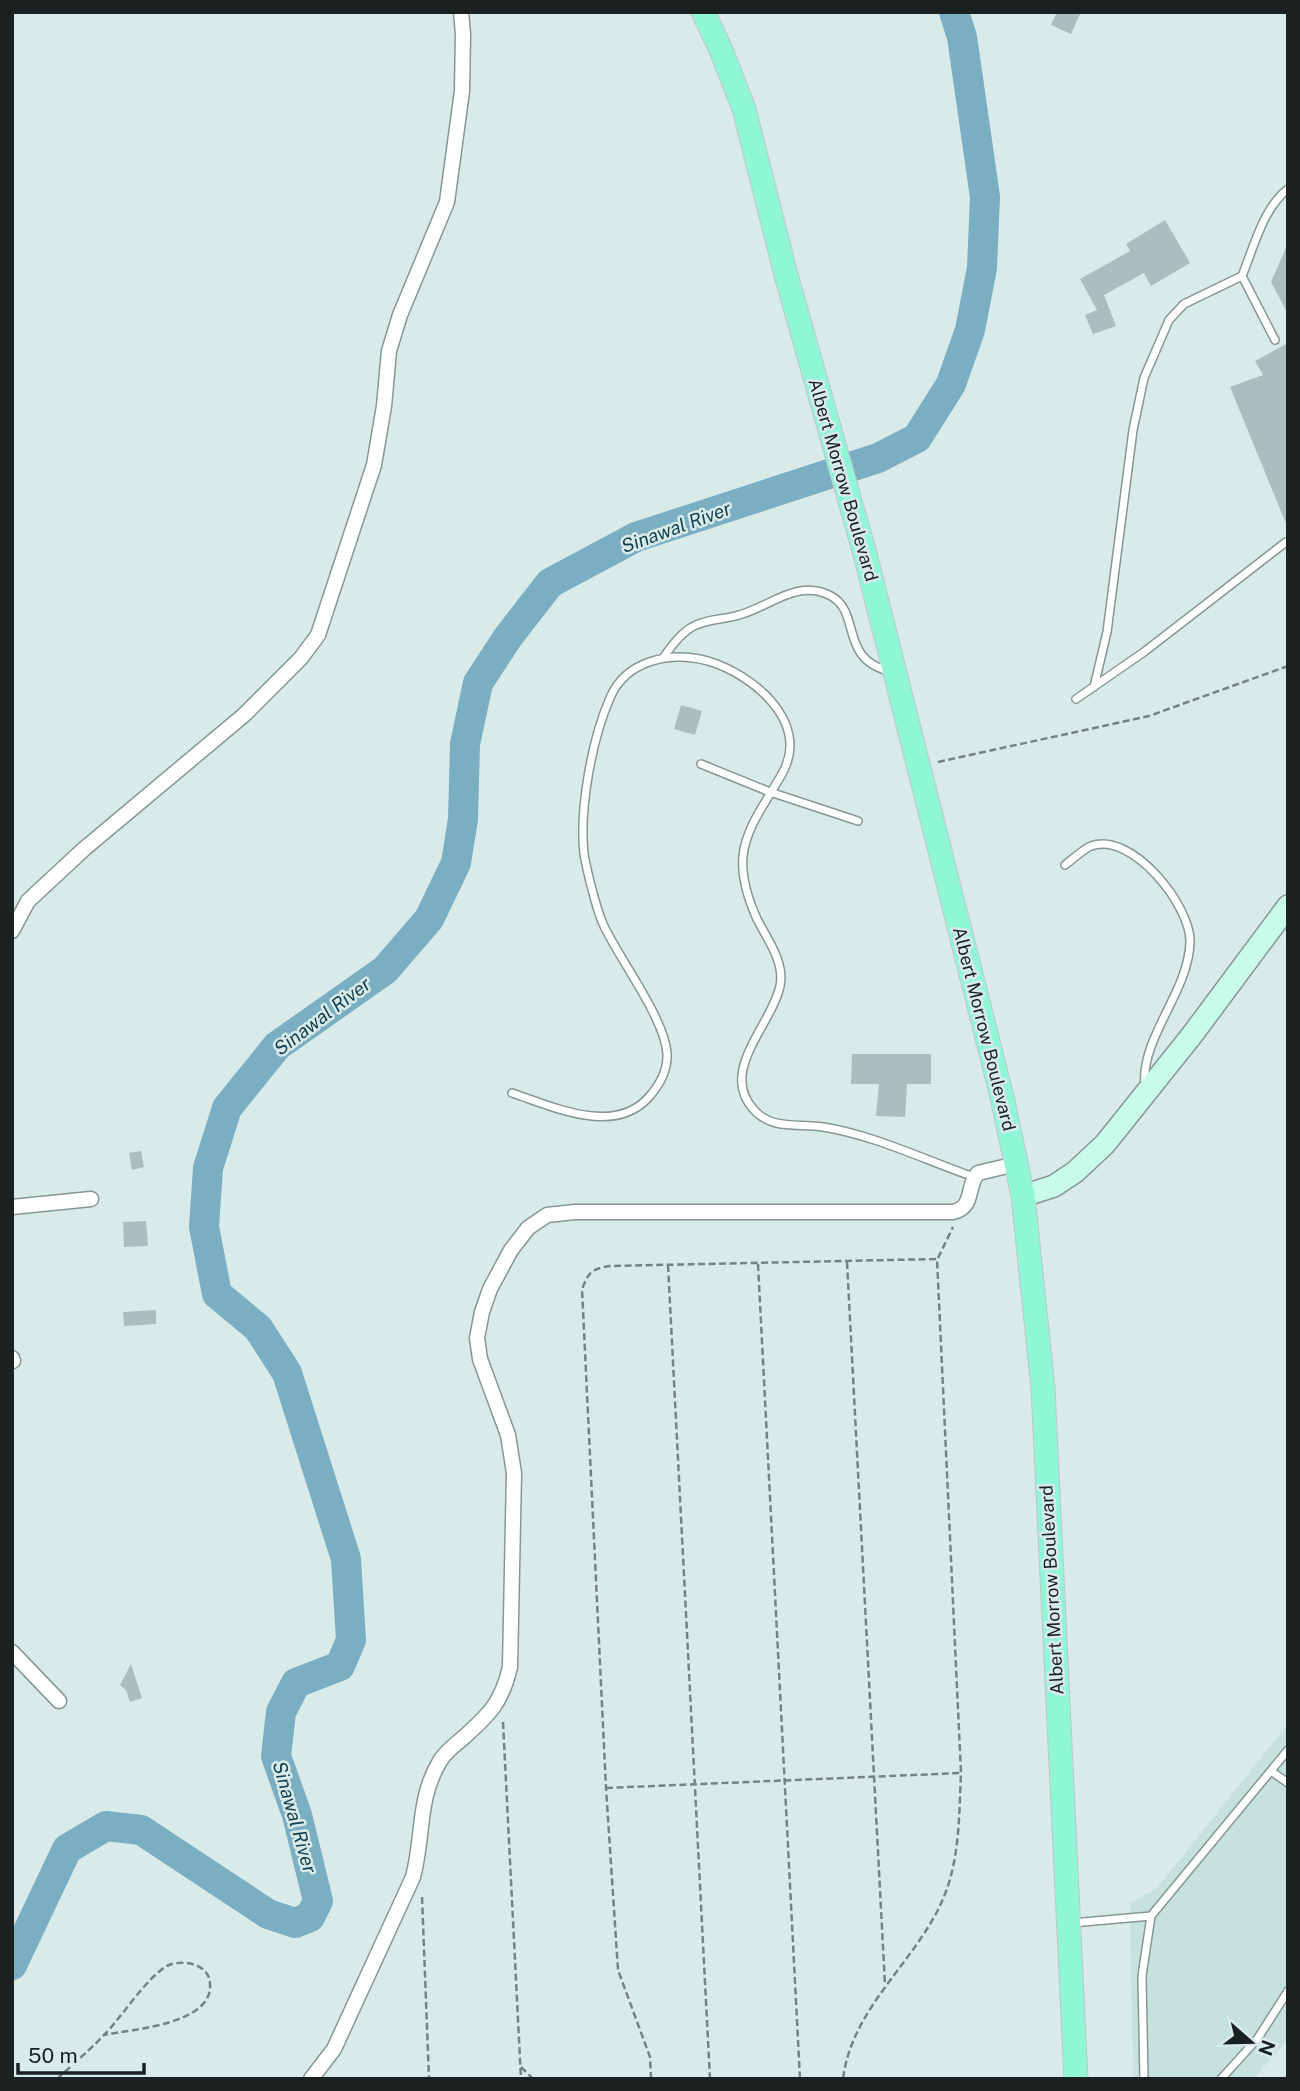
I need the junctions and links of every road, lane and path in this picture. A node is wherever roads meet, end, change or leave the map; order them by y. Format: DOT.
graph roads {
  1 [pos="461,12"];
  2 [pos="703,12"];
  3 [pos="1288,189"];
  4 [pos="1242,276"];
  5 [pos="1275,340"];
  6 [pos="1286,542"];
  7 [pos="663,658"];
  8 [pos="1288,666"];
  9 [pos="894,673"];
  10 [pos="1094,687"];
  11 [pos="1076,699"];
  12 [pos="701,764"];
  13 [pos="917,766"];
  14 [pos="770,792"];
  15 [pos="858,821"];
  16 [pos="1065,864"];
  17 [pos="1288,906"];
  18 [pos="12,931"];
  19 [pos="1146,1092"];
  20 [pos="512,1093"];
  21 [pos="1016,1164"];
  22 [pos="974,1177"];
  23 [pos="1023,1196"];
  24 [pos="91,1199"];
  25 [pos="12,1207"];
  26 [pos="959,1210"];
  27 [pos="937,1259"];
  28 [pos="847,1262"];
  29 [pos="758,1263"];
  30 [pos="668,1265"];
  31 [pos="12,1652"];
  32 [pos="504,1691"];
  33 [pos="59,1700"];
  34 [pos="1288,1750"];
  35 [pos="1271,1771"];
  36 [pos="961,1773"];
  37 [pos="875,1776"];
  38 [pos="786,1780"];
  39 [pos="1288,1783"];
  40 [pos="695,1784"];
  41 [pos="606,1788"];
  42 [pos="422,1892"];
  43 [pos="1151,1916"];
  44 [pos="1068,1924"];
  45 [pos="885,1985"];
  46 [pos="1288,1991"];
  47 [pos="104,2035"];
  48 [pos="521,2067"];
  49 [pos="57,2079"];
  50 [pos="311,2079"];
  51 [pos="429,2079"];
  52 [pos="521,2079"];
  53 [pos="533,2079"];
  54 [pos="651,2079"];
  55 [pos="710,2079"];
  56 [pos="800,2079"];
  57 [pos="843,2079"];
  58 [pos="1076,2079"];
  59 [pos="1144,2079"];
  60 [pos="1221,2079"];
  1 -- 18 [label="street"];
  2 -- 9 [label="main road, Albert Morrow Boulevard"];
  3 -- 4 [label="lane"];
  4 -- 5 [label="lane"];
  4 -- 10 [label="lane"];
  6 -- 10 [label="lane"];
  7 -- 9 [label="lane"];
  7 -- 14 [label="lane"];
  7 -- 20 [label="lane"];
  8 -- 13 [label="path"];
  9 -- 13 [label="main road, Albert Morrow Boulevard"];
  10 -- 11 [label="lane"];
  12 -- 14 [label="lane"];
  13 -- 21 [label="main road, Albert Morrow Boulevard"];
  14 -- 15 [label="lane"];
  14 -- 22 [label="lane"];
  16 -- 19 [label="lane"];
  17 -- 19 [label="street"];
  19 -- 23 [label="street"];
  21 -- 22 [label="street"];
  21 -- 23 [label="main road, Albert Morrow Boulevard"];
  22 -- 26 [label="street"];
  23 -- 44 [label="main road, Albert Morrow Boulevard"];
  24 -- 25 [label="street"];
  26 -- 27 [label="path"];
  26 -- 32 [label="street"];
  27 -- 28 [label="path"];
  27 -- 36 [label="path"];
  28 -- 29 [label="path"];
  28 -- 37 [label="path"];
  29 -- 30 [label="path"];
  29 -- 38 [label="path"];
  30 -- 40 [label="path"];
  30 -- 41 [label="path"];
  31 -- 33 [label="street"];
  32 -- 48 [label="path"];
  32 -- 50 [label="street"];
  34 -- 35 [label="lane"];
  35 -- 39 [label="lane"];
  35 -- 43 [label="lane"];
  36 -- 37 [label="path"];
  36 -- 45 [label="path"];
  37 -- 38 [label="path"];
  37 -- 45 [label="path"];
  38 -- 40 [label="path"];
  38 -- 56 [label="path"];
  40 -- 41 [label="path"];
  40 -- 55 [label="path"];
  41 -- 54 [label="path"];
  42 -- 51 [label="path"];
  43 -- 44 [label="lane"];
  43 -- 59 [label="lane"];
  44 -- 58 [label="main road, Albert Morrow Boulevard"];
  45 -- 57 [label="path"];
  46 -- 60 [label="lane"];
  47 -- 47 [label="path"];
  47 -- 49 [label="path"];
  48 -- 52 [label="path"];
  48 -- 53 [label="path"];
}
